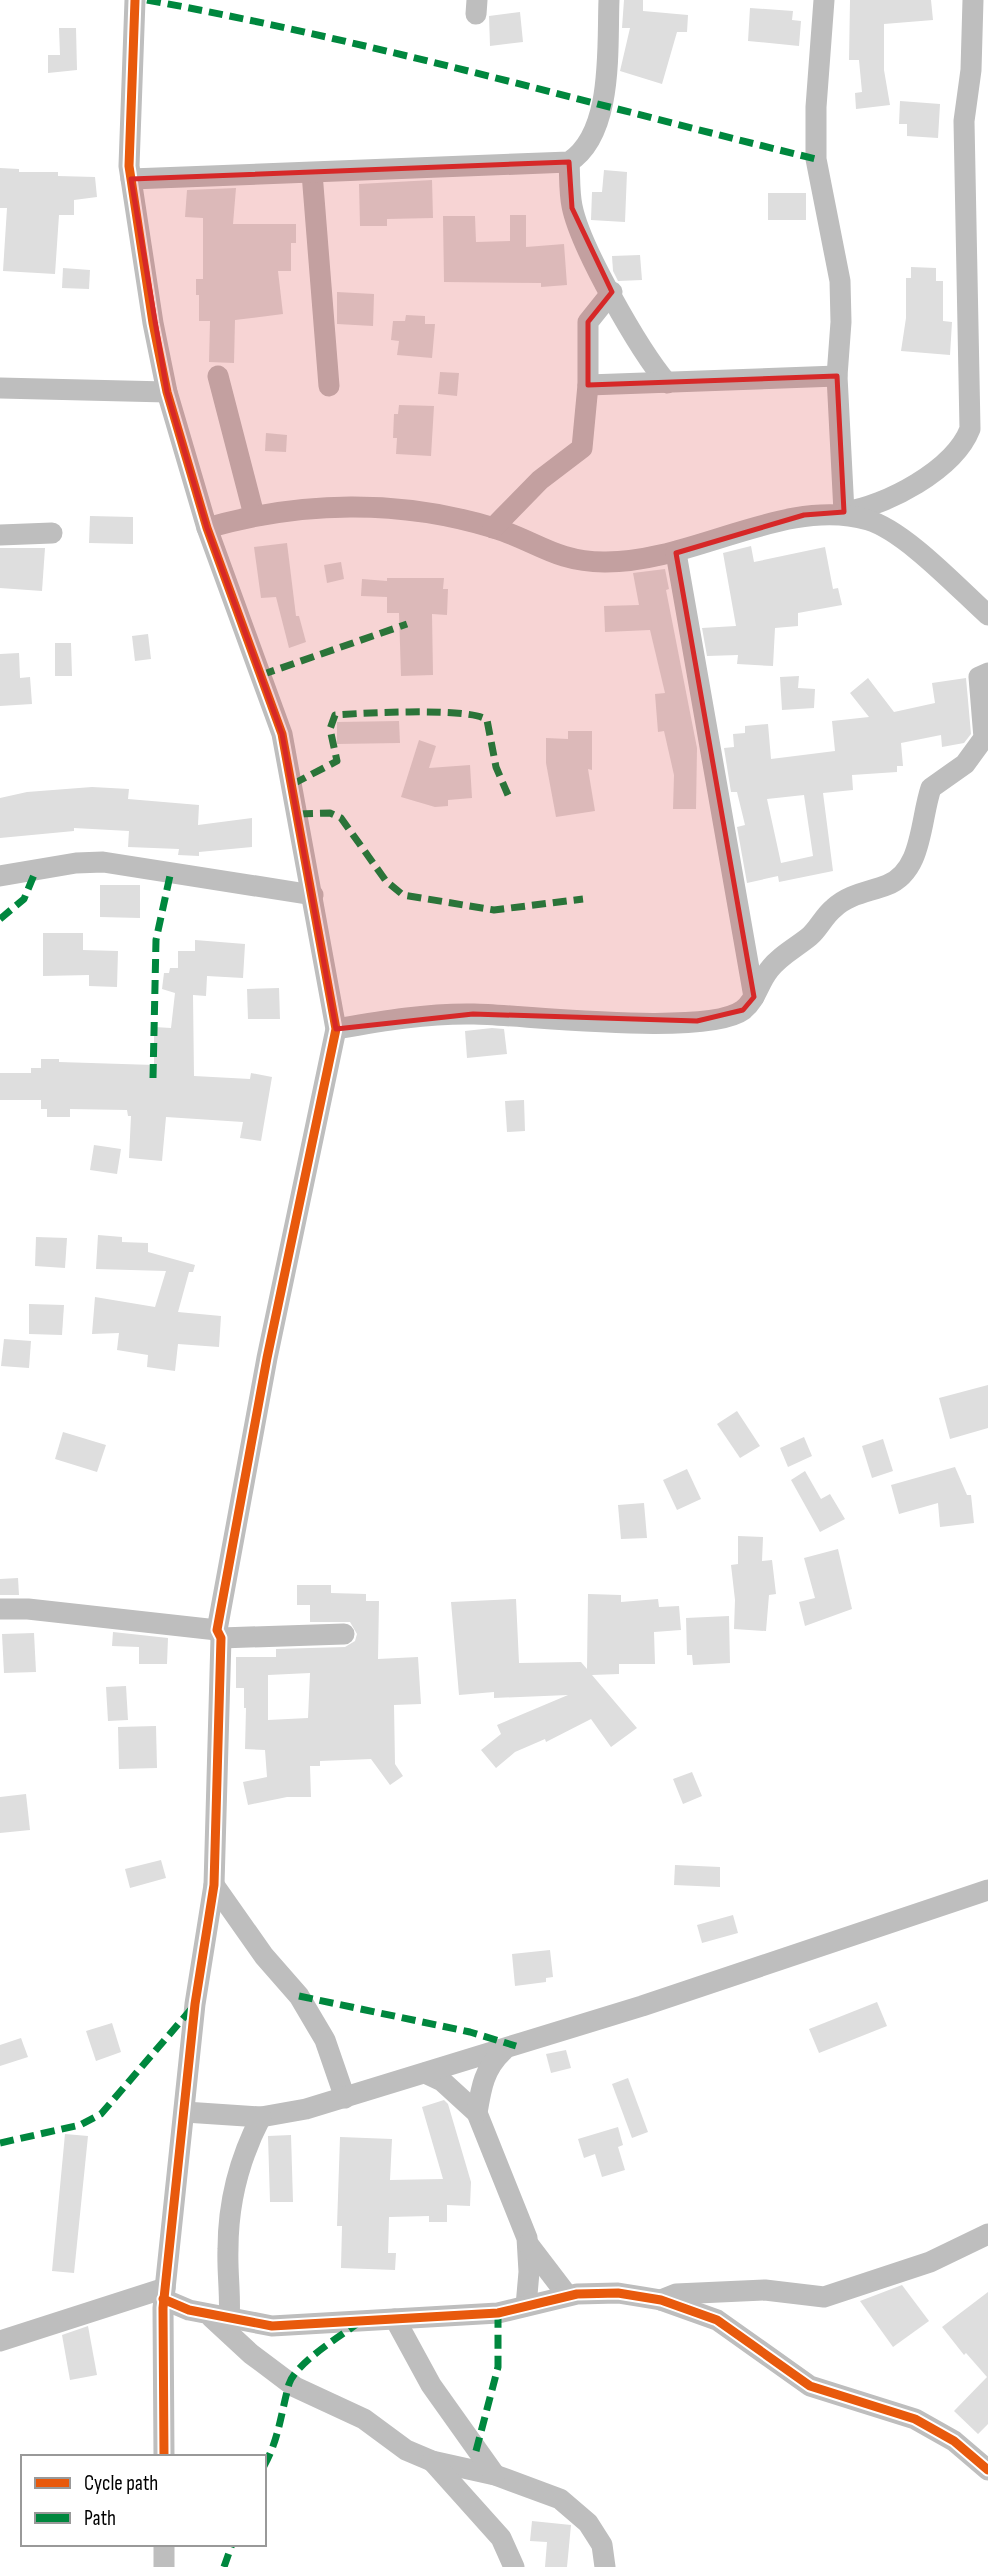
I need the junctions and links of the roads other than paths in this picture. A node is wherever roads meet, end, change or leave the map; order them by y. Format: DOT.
graph roads {
  1 [pos="135,0"];
  2 [pos="609,0"];
  3 [pos="824,0"];
  4 [pos="974,0"];
  5 [pos="569,162"];
  6 [pos="312,173"];
  7 [pos="131,179"];
  8 [pos="611,292"];
  9 [pos="218,376"];
  10 [pos="837,376"];
  11 [pos="667,383"];
  12 [pos="588,384"];
  13 [pos="329,386"];
  14 [pos="0,388"];
  15 [pos="167,392"];
  16 [pos="838,513"];
  17 [pos="254,515"];
  18 [pos="207,528"];
  19 [pos="493,528"];
  20 [pos="52,533"];
  21 [pos="0,536"];
  22 [pos="676,553"];
  23 [pos="988,614"];
  24 [pos="988,673"];
  25 [pos="0,876"];
  26 [pos="313,895"];
  27 [pos="754,997"];
  28 [pos="337,1028"];
  29 [pos="0,1609"];
  30 [pos="219,1634"];
  31 [pos="344,1634"];
  32 [pos="214,1885"];
  33 [pos="988,1890"];
  34 [pos="504,2050"];
  35 [pos="425,2073"];
  36 [pos="345,2098"];
  37 [pos="185,2112"];
  38 [pos="477,2113"];
  39 [pos="261,2117"];
  40 [pos="988,2234"];
  41 [pos="528,2244"];
  42 [pos="164,2293"];
  43 [pos="567,2295"];
  44 [pos="661,2300"];
  45 [pos="526,2306"];
  46 [pos="219,2318"];
  47 [pos="396,2319"];
  48 [pos="0,2341"];
  49 [pos="164,2455"];
  50 [pos="432,2461"];
  51 [pos="988,2470"];
  52 [pos="495,2475"];
  53 [pos="164,2546"];
  54 [pos="164,2567"];
  55 [pos="514,2567"];
  56 [pos="605,2567"];
  1 -- 7 [label="street"];
  2 -- 5 [label="street"];
  3 -- 10 [label="street"];
  4 -- 16 [label="street"];
  5 -- 6 [label="street"];
  5 -- 8 [label="street"];
  6 -- 7 [label="street"];
  6 -- 13 [label="street"];
  7 -- 15 [label="street"];
  8 -- 11 [label="street"];
  8 -- 12 [label="street"];
  9 -- 17 [label="street"];
  10 -- 11 [label="street"];
  10 -- 16 [label="street"];
  11 -- 12 [label="street"];
  12 -- 19 [label="street"];
  14 -- 15 [label="street"];
  15 -- 18 [label="street"];
  16 -- 22 [label="street"];
  16 -- 23 [label="street"];
  17 -- 18 [label="street"];
  17 -- 19 [label="street"];
  18 -- 26 [label="street"];
  19 -- 22 [label="street"];
  20 -- 21 [label="street"];
  22 -- 27 [label="street"];
  24 -- 27 [label="street"];
  25 -- 26 [label="street"];
  26 -- 28 [label="street"];
  27 -- 28 [label="street"];
  28 -- 30 [label="street"];
  29 -- 30 [label="street"];
  30 -- 31 [label="street"];
  30 -- 32 [label="street"];
  32 -- 36 [label="street"];
  32 -- 37 [label="street"];
  33 -- 34 [label="street"];
  34 -- 35 [label="street"];
  34 -- 38 [label="street"];
  35 -- 36 [label="street"];
  35 -- 38 [label="street"];
  36 -- 39 [label="street"];
  37 -- 39 [label="street"];
  37 -- 42 [label="street"];
  38 -- 41 [label="street"];
  39 -- 46 [label="street"];
  40 -- 44 [label="street"];
  41 -- 43 [label="street"];
  41 -- 45 [label="street"];
  42 -- 46 [label="street"];
  42 -- 48 [label="street"];
  42 -- 49 [label="street"];
  43 -- 44 [label="street"];
  43 -- 45 [label="street"];
  44 -- 51 [label="street"];
  45 -- 47 [label="street"];
  46 -- 47 [label="street"];
  46 -- 50 [label="street"];
  47 -- 52 [label="street"];
  50 -- 52 [label="street"];
  50 -- 55 [label="street"];
  52 -- 56 [label="street"];
  53 -- 54 [label="street"];
}
